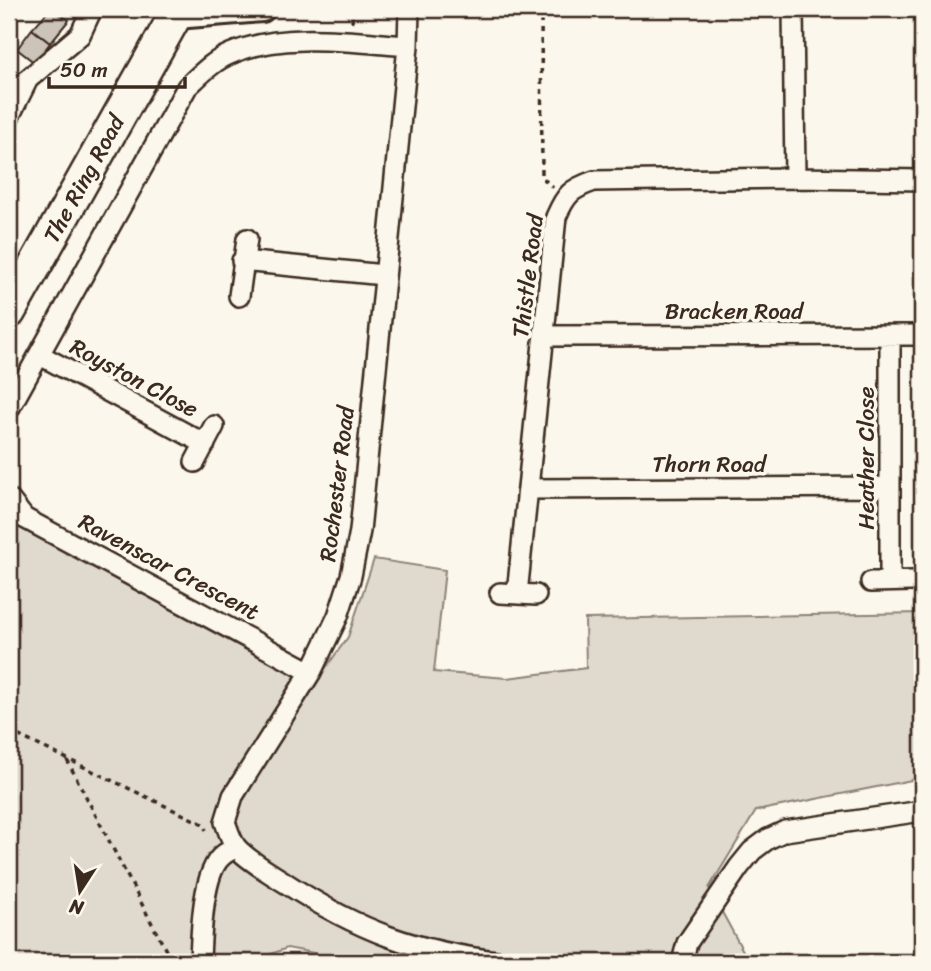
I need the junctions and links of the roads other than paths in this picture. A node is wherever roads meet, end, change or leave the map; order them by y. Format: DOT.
graph roads {
  1 [pos="92,9"];
  2 [pos="262,9"];
  3 [pos="409,9"];
  4 [pos="793,9"];
  5 [pos="178,12"];
  6 [pos="408,46"];
  7 [pos="9,117"];
  8 [pos="795,178"];
  9 [pos="922,180"];
  10 [pos="247,239"];
  11 [pos="242,261"];
  12 [pos="384,275"];
  13 [pos="239,296"];
  14 [pos="9,312"];
  15 [pos="890,335"];
  16 [pos="922,335"];
  17 [pos="546,336"];
  18 [pos="40,355"];
  19 [pos="9,409"];
  20 [pos="214,426"];
  21 [pos="205,444"];
  22 [pos="195,461"];
  23 [pos="890,487"];
  24 [pos="528,489"];
  25 [pos="9,499"];
  26 [pos="912,580"];
  27 [pos="517,594"];
  28 [pos="312,671"];
  29 [pos="922,811"];
  30 [pos="228,852"];
  31 [pos="200,962"];
  32 [pos="505,962"];
  33 [pos="682,962"];
  1 -- 7 [label="street"];
  2 -- 5 [label="street"];
  3 -- 6 [label="street, Rochester Road"];
  4 -- 8 [label="street"];
  5 -- 14 [label="main road, The Ring Road"];
  6 -- 12 [label="street, Rochester Road"];
  6 -- 18 [label="street"];
  8 -- 9 [label="street, Thistle Road"];
  8 -- 17 [label="street, Thistle Road"];
  10 -- 11 [label="street"];
  11 -- 12 [label="street"];
  11 -- 13 [label="street"];
  12 -- 28 [label="street, Rochester Road"];
  15 -- 16 [label="street, Bracken Road"];
  15 -- 17 [label="street, Bracken Road"];
  15 -- 23 [label="street, Heather Close"];
  17 -- 24 [label="street, Thistle Road"];
  18 -- 19 [label="street"];
  18 -- 21 [label="street, Royston Close"];
  20 -- 21 [label="street, Royston Close"];
  21 -- 22 [label="street, Royston Close"];
  23 -- 24 [label="street, Thorn Road"];
  23 -- 26 [label="street, Heather Close"];
  24 -- 27 [label="street, Thistle Road"];
  25 -- 28 [label="street, Ravenscar Crescent"];
  28 -- 30 [label="street, Rochester Road"];
  29 -- 33 [label="street"];
  30 -- 31 [label="street"];
  30 -- 32 [label="street"];
}
